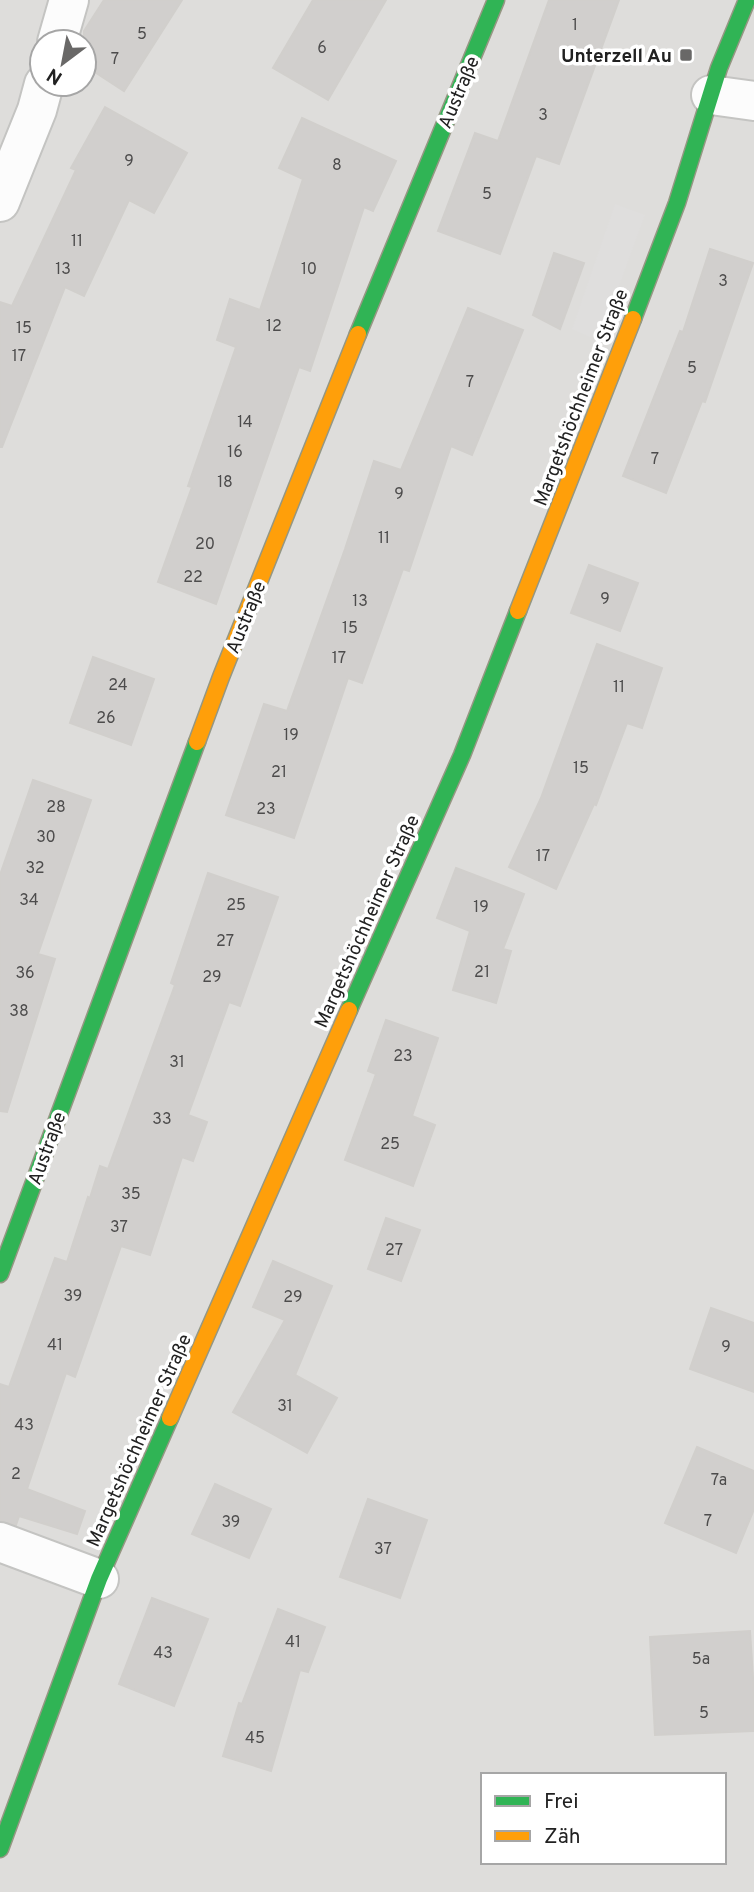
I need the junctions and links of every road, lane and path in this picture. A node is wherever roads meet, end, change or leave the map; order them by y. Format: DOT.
graph roads {
  1 [pos="69,0"];
  2 [pos="496,0"];
  3 [pos="747,0"];
  4 [pos="61,28"];
  5 [pos="711,95"];
  6 [pos="40,98"];
  7 [pos="754,102"];
  8 [pos="0,202"];
  9 [pos="4,1251"];
  10 [pos="0,1542"];
  11 [pos="99,1579"];
  12 [pos="0,1849"];
  1 -- 4 [label="street"];
  2 -- 9 [label="street, Austraße"];
  3 -- 5 [label="street, Margetshöchheimer Straße"];
  5 -- 7 [label="street"];
  5 -- 11 [label="street, Margetshöchheimer Straße"];
  6 -- 8 [label="street"];
  10 -- 11 [label="street"];
  11 -- 12 [label="street, Margetshöchheimer Straße"];
}
